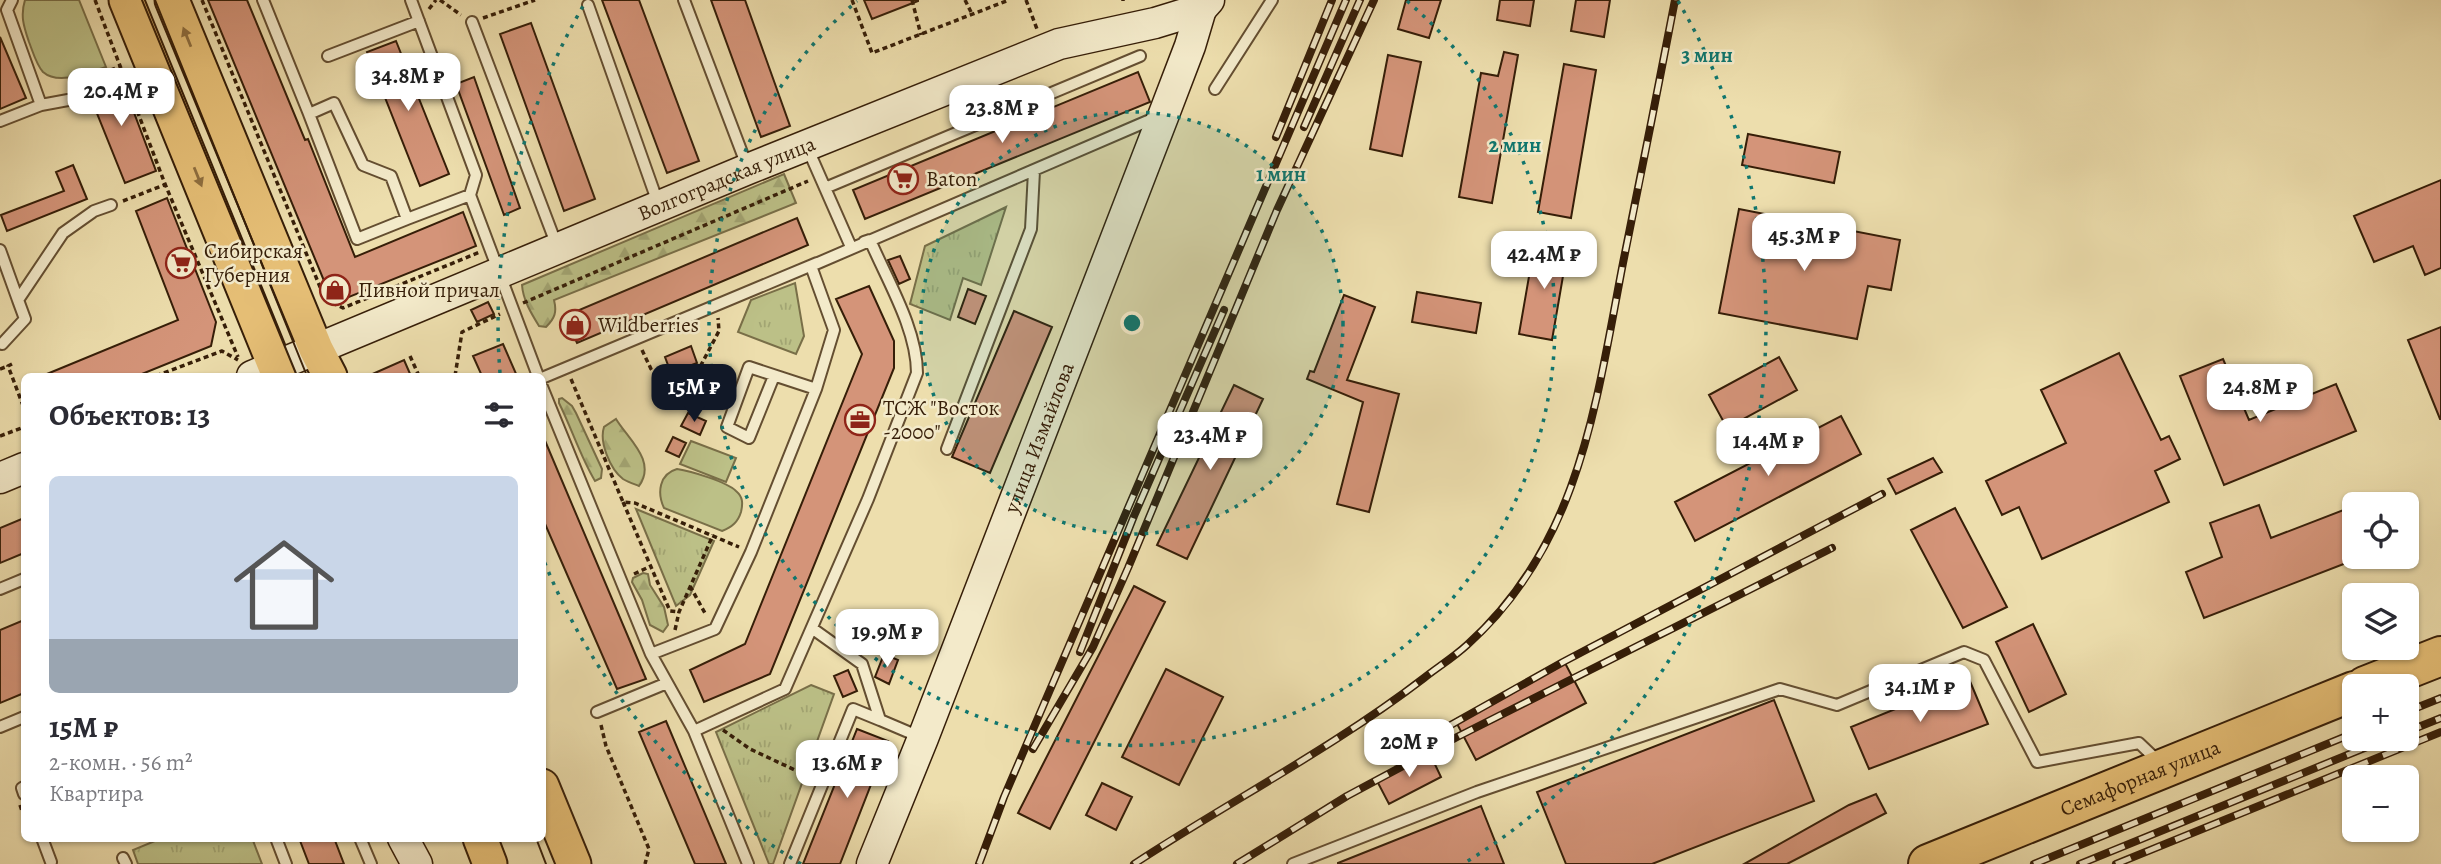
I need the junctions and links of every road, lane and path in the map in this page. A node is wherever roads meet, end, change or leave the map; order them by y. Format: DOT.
graph roads {
  1 [pos="12,0"];
  2 [pos="95,0"];
  3 [pos="126,0"];
  4 [pos="172,0"];
  5 [pos="202,0"];
  6 [pos="262,0"];
  7 [pos="411,0"];
  8 [pos="440,0"];
  9 [pos="535,0"];
  10 [pos="684,0"];
  11 [pos="852,0"];
  12 [pos="912,0"];
  13 [pos="965,0"];
  14 [pos="1009,0"];
  15 [pos="1026,0"];
  16 [pos="1272,0"];
  17 [pos="588,5"];
  18 [pos="1205,5"];
  19 [pos="972,14"];
  20 [pos="419,21"];
  21 [pos="472,22"];
  22 [pos="921,35"];
  23 [pos="1039,35"];
  24 [pos="328,56"];
  25 [pos="1140,56"];
  26 [pos="121,66"];
  27 [pos="1215,89"];
  28 [pos="68,100"];
  29 [pos="41,105"];
  30 [pos="309,114"];
  31 [pos="1164,114"];
  32 [pos="0,121"];
  33 [pos="806,145"];
  34 [pos="748,169"];
  35 [pos="1034,171"];
  36 [pos="820,176"];
  37 [pos="165,184"];
  38 [pos="825,188"];
  39 [pos="470,195"];
  40 [pos="114,204"];
  41 [pos="659,205"];
  42 [pos="407,219"];
  43 [pos="870,240"];
  44 [pos="851,247"];
  45 [pos="558,248"];
  46 [pos="0,250"];
  47 [pos="494,261"];
  48 [pos="811,266"];
  49 [pos="18,300"];
  50 [pos="717,305"];
  51 [pos="512,308"];
  52 [pos="637,339"];
  53 [pos="2,344"];
  54 [pos="410,356"];
  55 [pos="323,363"];
  56 [pos="0,369"];
  57 [pos="566,369"];
  58 [pos="164,373"];
  59 [pos="268,373"];
  60 [pos="418,373"];
  61 [pos="455,373"];
  62 [pos="538,373"];
  63 [pos="546,375"];
  64 [pos="774,376"];
  65 [pos="817,389"];
  66 [pos="546,397"];
  67 [pos="21,399"];
  68 [pos="21,428"];
  69 [pos="0,436"];
  70 [pos="947,449"];
  71 [pos="21,469"];
  72 [pos="0,478"];
  73 [pos="623,502"];
  74 [pos="713,535"];
  75 [pos="751,552"];
  76 [pos="21,580"];
  77 [pos="690,586"];
  78 [pos="0,590"];
  79 [pos="679,612"];
  80 [pos="715,629"];
  81 [pos="813,629"];
  82 [pos="672,647"];
  83 [pos="651,654"];
  84 [pos="2441,656"];
  85 [pos="2395,674"];
  86 [pos="667,683"];
  87 [pos="2342,696"];
  88 [pos="597,712"];
  89 [pos="21,718"];
  90 [pos="880,720"];
  91 [pos="713,723"];
  92 [pos="0,727"];
  93 [pos="695,731"];
  94 [pos="923,738"];
  95 [pos="2165,767"];
  96 [pos="822,782"];
  97 [pos="546,796"];
  98 [pos="44,842"];
  99 [pos="278,842"];
  100 [pos="362,842"];
  101 [pos="405,842"];
  102 [pos="427,842"];
  103 [pos="482,842"];
  104 [pos="51,862"];
  105 [pos="286,864"];
  106 [pos="371,864"];
  107 [pos="417,864"];
  108 [pos="428,864"];
  109 [pos="490,864"];
  110 [pos="574,864"];
  111 [pos="645,864"];
  112 [pos="748,864"];
  113 [pos="790,864"];
  114 [pos="872,864"];
  115 [pos="1293,864"];
  116 [pos="1928,864"];
  1 -- 29 [label="lane"];
  2 -- 26 [label="path"];
  3 -- 59 [label="main road, one-way"];
  55 -- 4 [label="main road, one-way"];
  5 -- 47 [label="path"];
  6 -- 30 [label="lane"];
  7 -- 20 [label="lane"];
  8 -- 21 [label="path"];
  9 -- 21 [label="path"];
  10 -- 34 [label="lane"];
  11 -- 22 [label="path"];
  12 -- 22 [label="path"];
  13 -- 19 [label="path"];
  14 -- 19 [label="path"];
  15 -- 23 [label="path"];
  16 -- 27 [label="lane"];
  17 -- 41 [label="lane"];
  18 -- 31 [label="street, улица Измайлова"];
  18 -- 33 [label="street, Волгоградская улица"];
  19 -- 22 [label="path"];
  20 -- 24 [label="lane"];
  20 -- 39 [label="lane"];
  21 -- 45 [label="lane"];
  25 -- 38 [label="lane"];
  26 -- 28 [label="path"];
  26 -- 37 [label="path"];
  28 -- 29 [label="lane"];
  29 -- 32 [label="lane"];
  30 -- 42 [label="lane"];
  30 -- 42 [label="lane"];
  31 -- 35 [label="lane"];
  31 -- 94 [label="street, улица Измайлова"];
  33 -- 34 [label="street, Волгоградская улица"];
  33 -- 36 [label="lane"];
  34 -- 41 [label="street, Волгоградская улица"];
  35 -- 43 [label="lane"];
  35 -- 70 [label="lane"];
  36 -- 38 [label="lane"];
  36 -- 51 [label="path"];
  37 -- 40 [label="path"];
  37 -- 58 [label="path"];
  38 -- 44 [label="lane"];
  39 -- 42 [label="lane"];
  39 -- 47 [label="lane"];
  40 -- 49 [label="lane"];
  41 -- 45 [label="street, Волгоградская улица"];
  43 -- 44 [label="lane"];
  43 -- 81 [label="lane"];
  44 -- 48 [label="lane"];
  45 -- 47 [label="street, Волгоградская улица"];
  46 -- 49 [label="lane"];
  47 -- 51 [label="lane"];
  47 -- 55 [label="street, Волгоградская улица"];
  48 -- 50 [label="lane"];
  48 -- 65 [label="lane"];
  49 -- 53 [label="lane"];
  50 -- 52 [label="lane"];
  50 -- 52 [label="path"];
  51 -- 61 [label="path"];
  51 -- 62 [label="lane"];
  52 -- 57 [label="lane"];
  54 -- 60 [label="path"];
  55 -- 59 [label="street, Волгоградская улица"];
  56 -- 67 [label="path"];
  57 -- 63 [label="lane"];
  57 -- 73 [label="path"];
  64 -- 64 [label="lane"];
  64 -- 65 [label="lane"];
  65 -- 75 [label="lane"];
  66 -- 83 [label="lane"];
  68 -- 69 [label="path"];
  71 -- 72 [label="street"];
  73 -- 74 [label="path"];
  73 -- 79 [label="path"];
  74 -- 75 [label="path"];
  74 -- 77 [label="path"];
  75 -- 80 [label="lane"];
  76 -- 78 [label="lane"];
  77 -- 79 [label="path"];
  77 -- 80 [label="path"];
  79 -- 82 [label="path"];
  80 -- 82 [label="lane"];
  81 -- 90 [label="lane"];
  81 -- 91 [label="lane"];
  82 -- 83 [label="lane"];
  83 -- 86 [label="lane"];
  84 -- 85 [label="highway"];
  86 -- 88 [label="lane"];
  86 -- 93 [label="lane"];
  87 -- 95 [label="highway, Семафорная улица"];
  88 -- 111 [label="path"];
  89 -- 92 [label="lane"];
  90 -- 94 [label="lane"];
  90 -- 96 [label="lane"];
  91 -- 93 [label="lane"];
  91 -- 96 [label="path"];
  93 -- 112 [label="lane"];
  94 -- 114 [label="street, улица Измайлова"];
  95 -- 115 [label="lane"];
  95 -- 116 [label="highway, Семафорная улица"];
  96 -- 113 [label="lane"];
  97 -- 110 [label="main road"];
  98 -- 104 [label="lane"];
  99 -- 105 [label="lane"];
  100 -- 106 [label="lane"];
  101 -- 107 [label="street"];
  102 -- 108 [label="street"];
  103 -- 109 [label="main road"];
}
